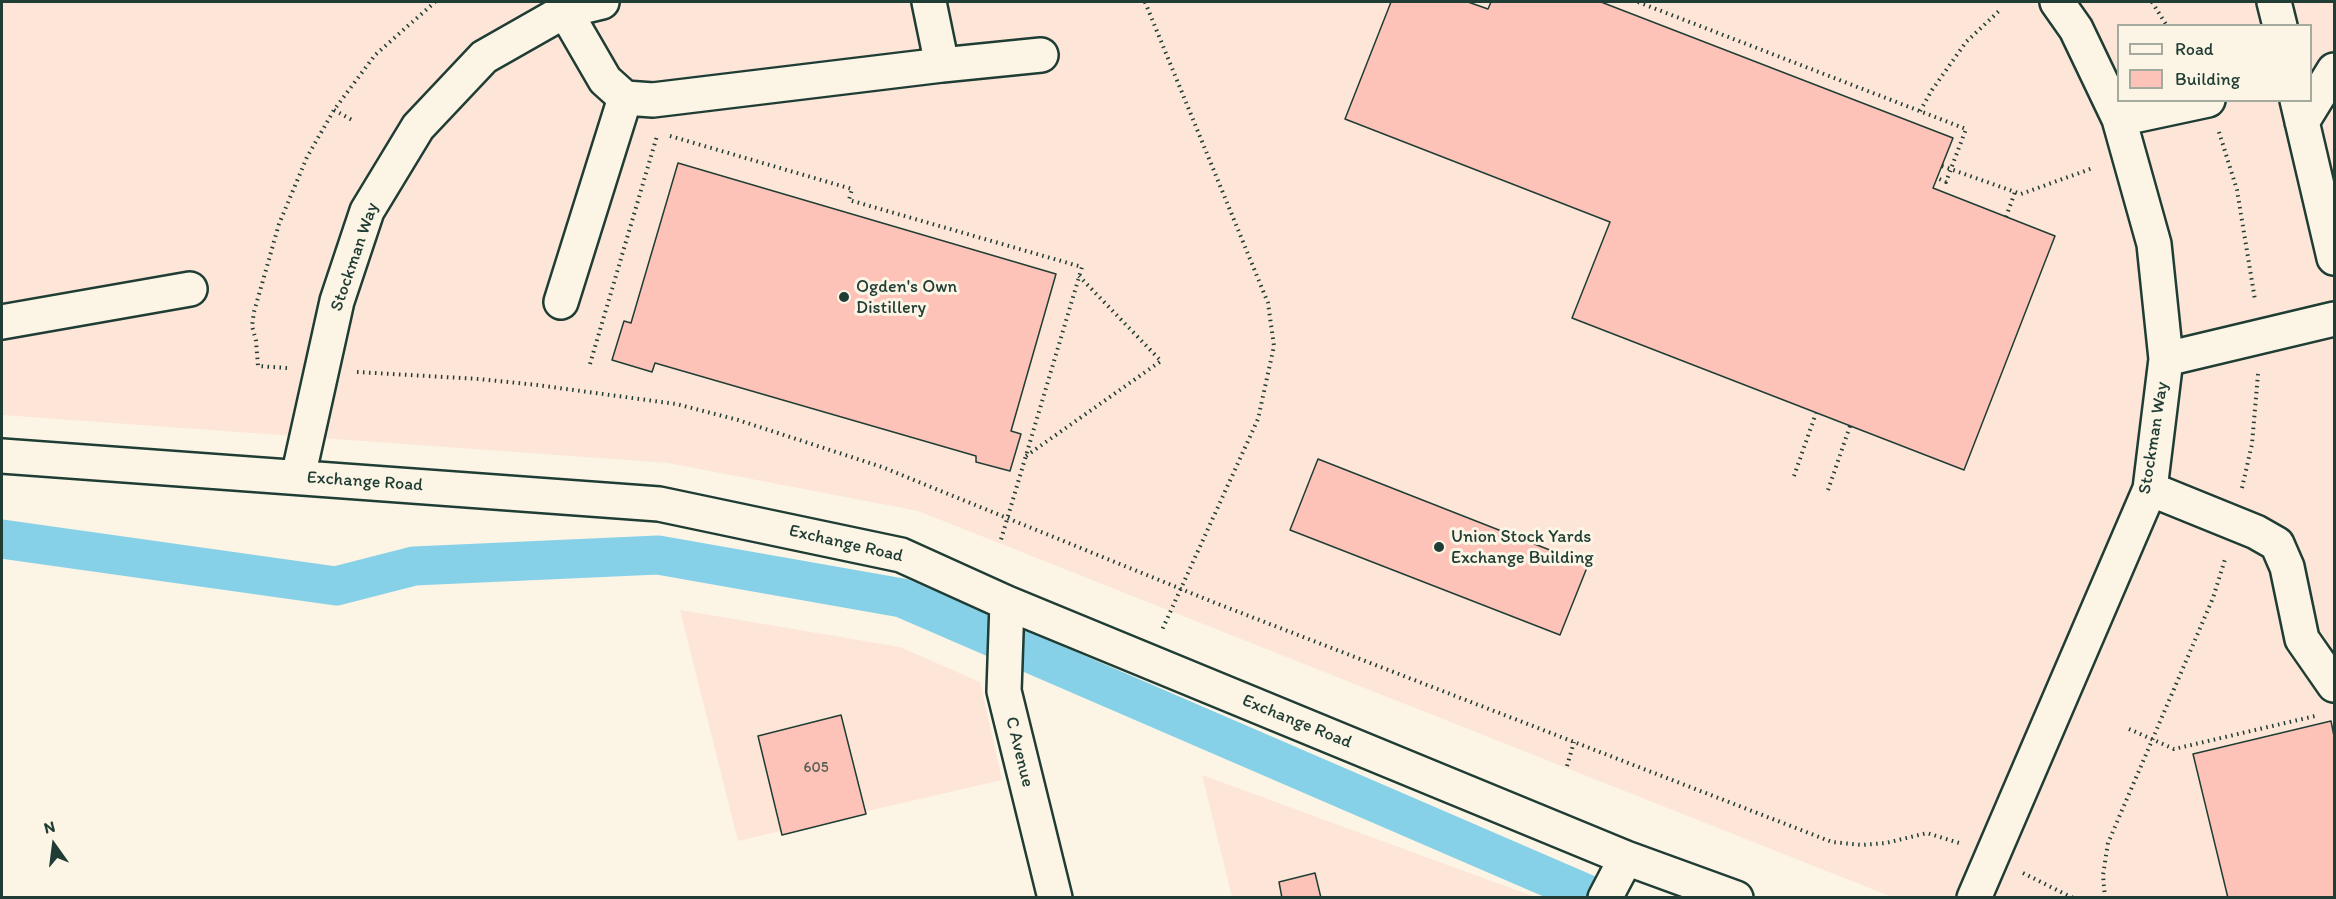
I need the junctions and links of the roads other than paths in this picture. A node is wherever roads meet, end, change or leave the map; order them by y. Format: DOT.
graph roads {
  1 [pos="602,2"];
  2 [pos="929,2"];
  3 [pos="2057,2"];
  4 [pos="2274,2"];
  5 [pos="565,11"];
  6 [pos="2280,24"];
  7 [pos="1041,55"];
  8 [pos="942,65"];
  9 [pos="2334,70"];
  10 [pos="2312,97"];
  11 [pos="625,98"];
  12 [pos="2199,102"];
  13 [pos="2300,111"];
  14 [pos="2119,119"];
  15 [pos="2334,249"];
  16 [pos="190,289"];
  17 [pos="561,302"];
  18 [pos="2334,319"];
  19 [pos="2,322"];
  20 [pos="2166,359"];
  21 [pos="2,456"];
  22 [pos="298,477"];
  23 [pos="2150,489"];
  24 [pos="1007,603"];
  25 [pos="2334,685"];
  26 [pos="1626,858"];
  27 [pos="1055,897"];
  28 [pos="1605,897"];
  29 [pos="1736,897"];
  30 [pos="1974,897"];
  1 -- 5 [label="street, Stockman Way"];
  2 -- 8 [label="street"];
  3 -- 14 [label="street, Stockman Way"];
  4 -- 6 [label="street"];
  5 -- 11 [label="street"];
  5 -- 22 [label="street, Stockman Way"];
  7 -- 8 [label="street"];
  8 -- 11 [label="street"];
  9 -- 10 [label="street"];
  11 -- 17 [label="street"];
  12 -- 14 [label="street"];
  13 -- 15 [label="street"];
  14 -- 20 [label="street, Stockman Way"];
  16 -- 19 [label="street"];
  18 -- 20 [label="street"];
  20 -- 23 [label="street, Stockman Way"];
  21 -- 22 [label="street, Exchange Road"];
  22 -- 24 [label="street, Exchange Road"];
  23 -- 25 [label="street"];
  23 -- 30 [label="street, Stockman Way"];
  24 -- 26 [label="street, Exchange Road"];
  24 -- 27 [label="street, C Avenue"];
  26 -- 28 [label="street"];
  26 -- 29 [label="street, Exchange Road"];
}
